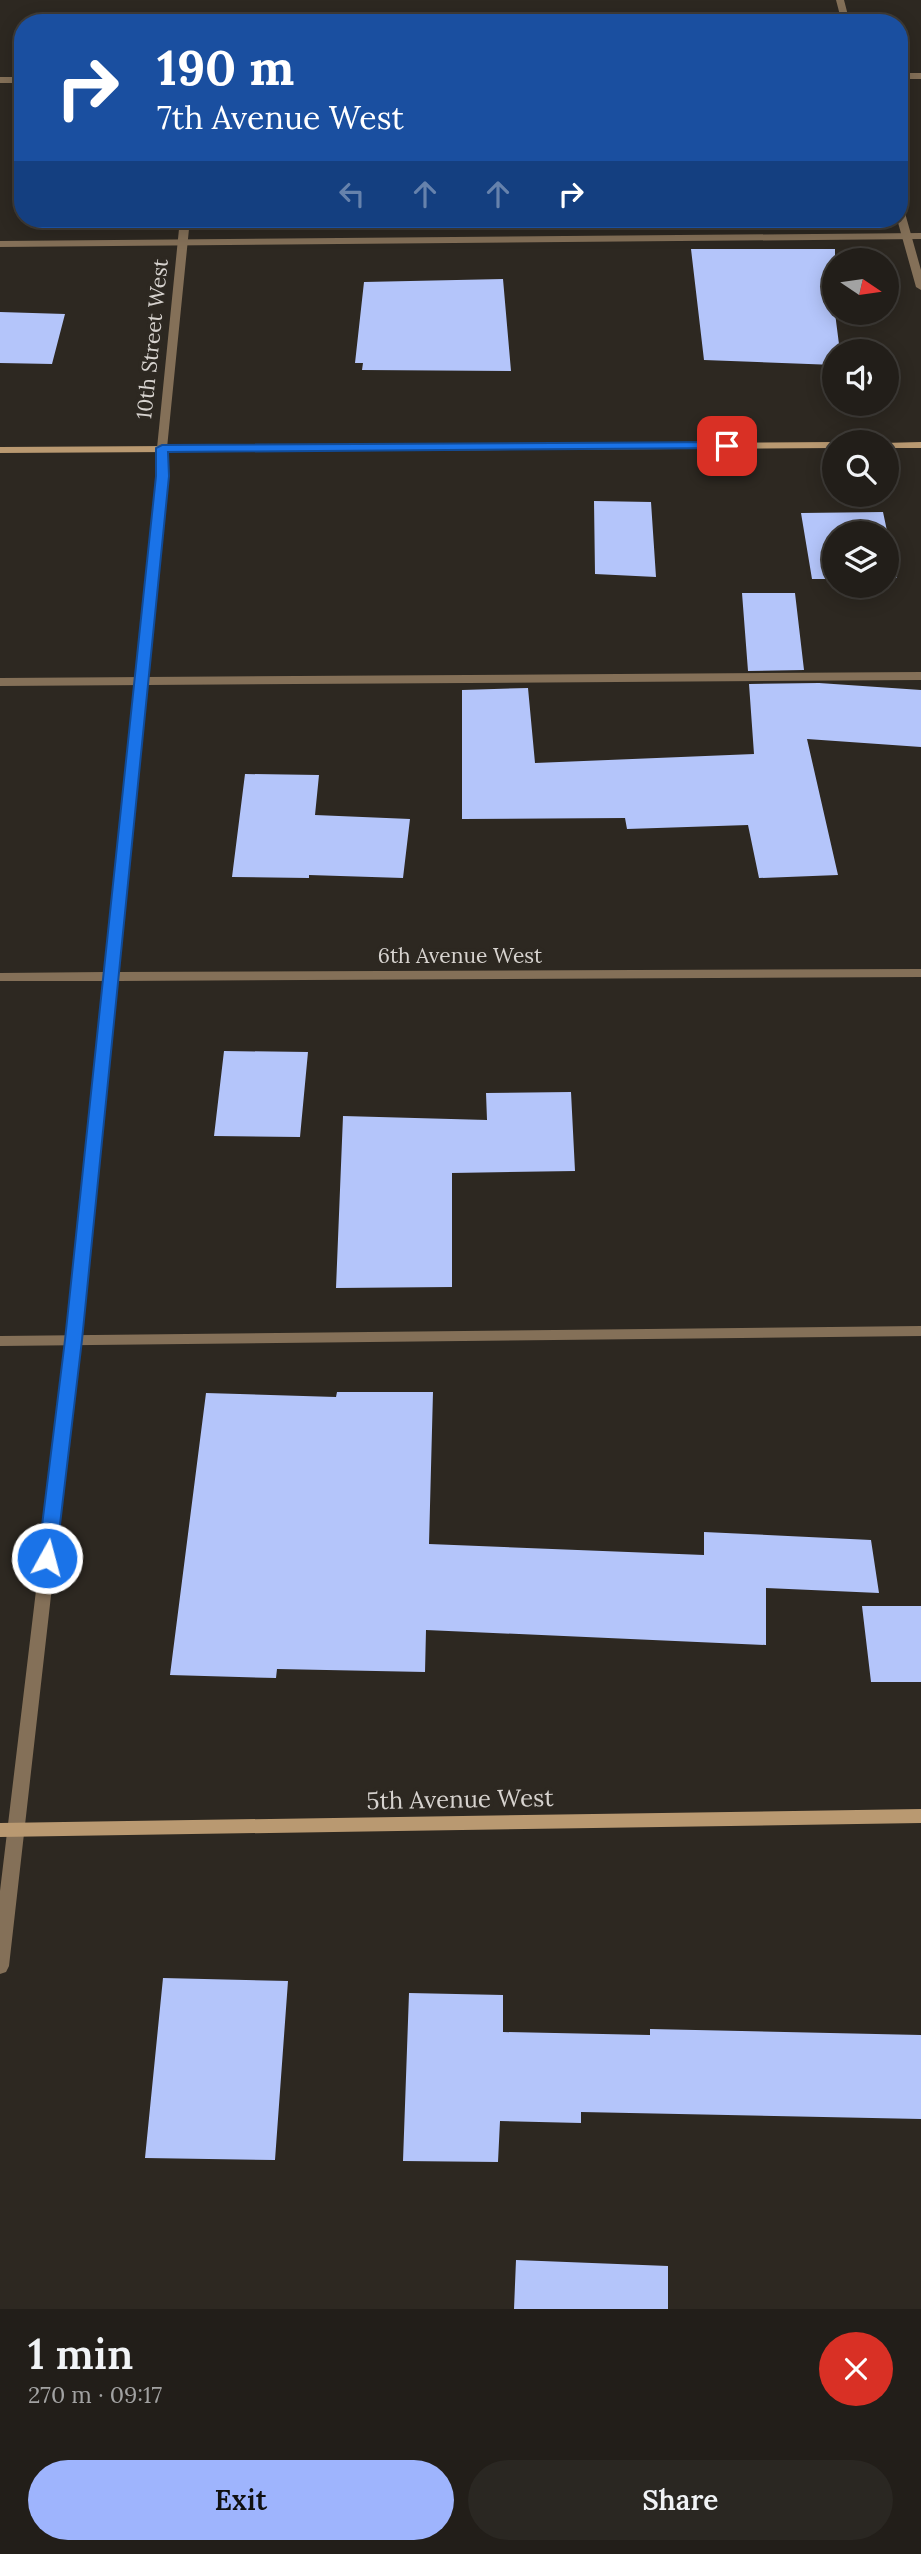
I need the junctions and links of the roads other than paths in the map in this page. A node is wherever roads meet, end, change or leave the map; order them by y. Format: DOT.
graph roads {
  1 [pos="184,228"];
  2 [pos="904,228"];
  3 [pos="906,236"];
  4 [pos="921,236"];
  5 [pos="183,243"];
  6 [pos="0,244"];
  7 [pos="921,287"];
  8 [pos="822,445"];
  9 [pos="899,445"];
  10 [pos="921,445"];
  11 [pos="162,448"];
  12 [pos="0,450"];
  13 [pos="921,676"];
  14 [pos="141,681"];
  15 [pos="0,682"];
  16 [pos="921,973"];
  17 [pos="110,976"];
  18 [pos="0,977"];
  19 [pos="921,1331"];
  20 [pos="74,1340"];
  21 [pos="0,1341"];
  22 [pos="921,1816"];
  23 [pos="7,1830"];
  24 [pos="0,1966"];
  1 -- 5 [label="street, 10th Street West"];
  2 -- 3 [label="street"];
  3 -- 4 [label="street"];
  3 -- 5 [label="street"];
  3 -- 7 [label="street"];
  5 -- 6 [label="street"];
  5 -- 11 [label="street, 10th Street West"];
  8 -- 11 [label="street"];
  9 -- 10 [label="street"];
  11 -- 12 [label="street"];
  11 -- 14 [label="street, 10th Street West"];
  13 -- 14 [label="street"];
  14 -- 15 [label="street"];
  14 -- 17 [label="street, 10th Street West"];
  16 -- 17 [label="street, 6th Avenue West"];
  17 -- 18 [label="street, 6th Avenue West"];
  17 -- 20 [label="street, 10th Street West"];
  19 -- 20 [label="street"];
  20 -- 21 [label="street"];
  20 -- 23 [label="street, 10th Street West"];
  22 -- 23 [label="street, 5th Avenue West"];
  23 -- 24 [label="street, 10th Street West"];
}
